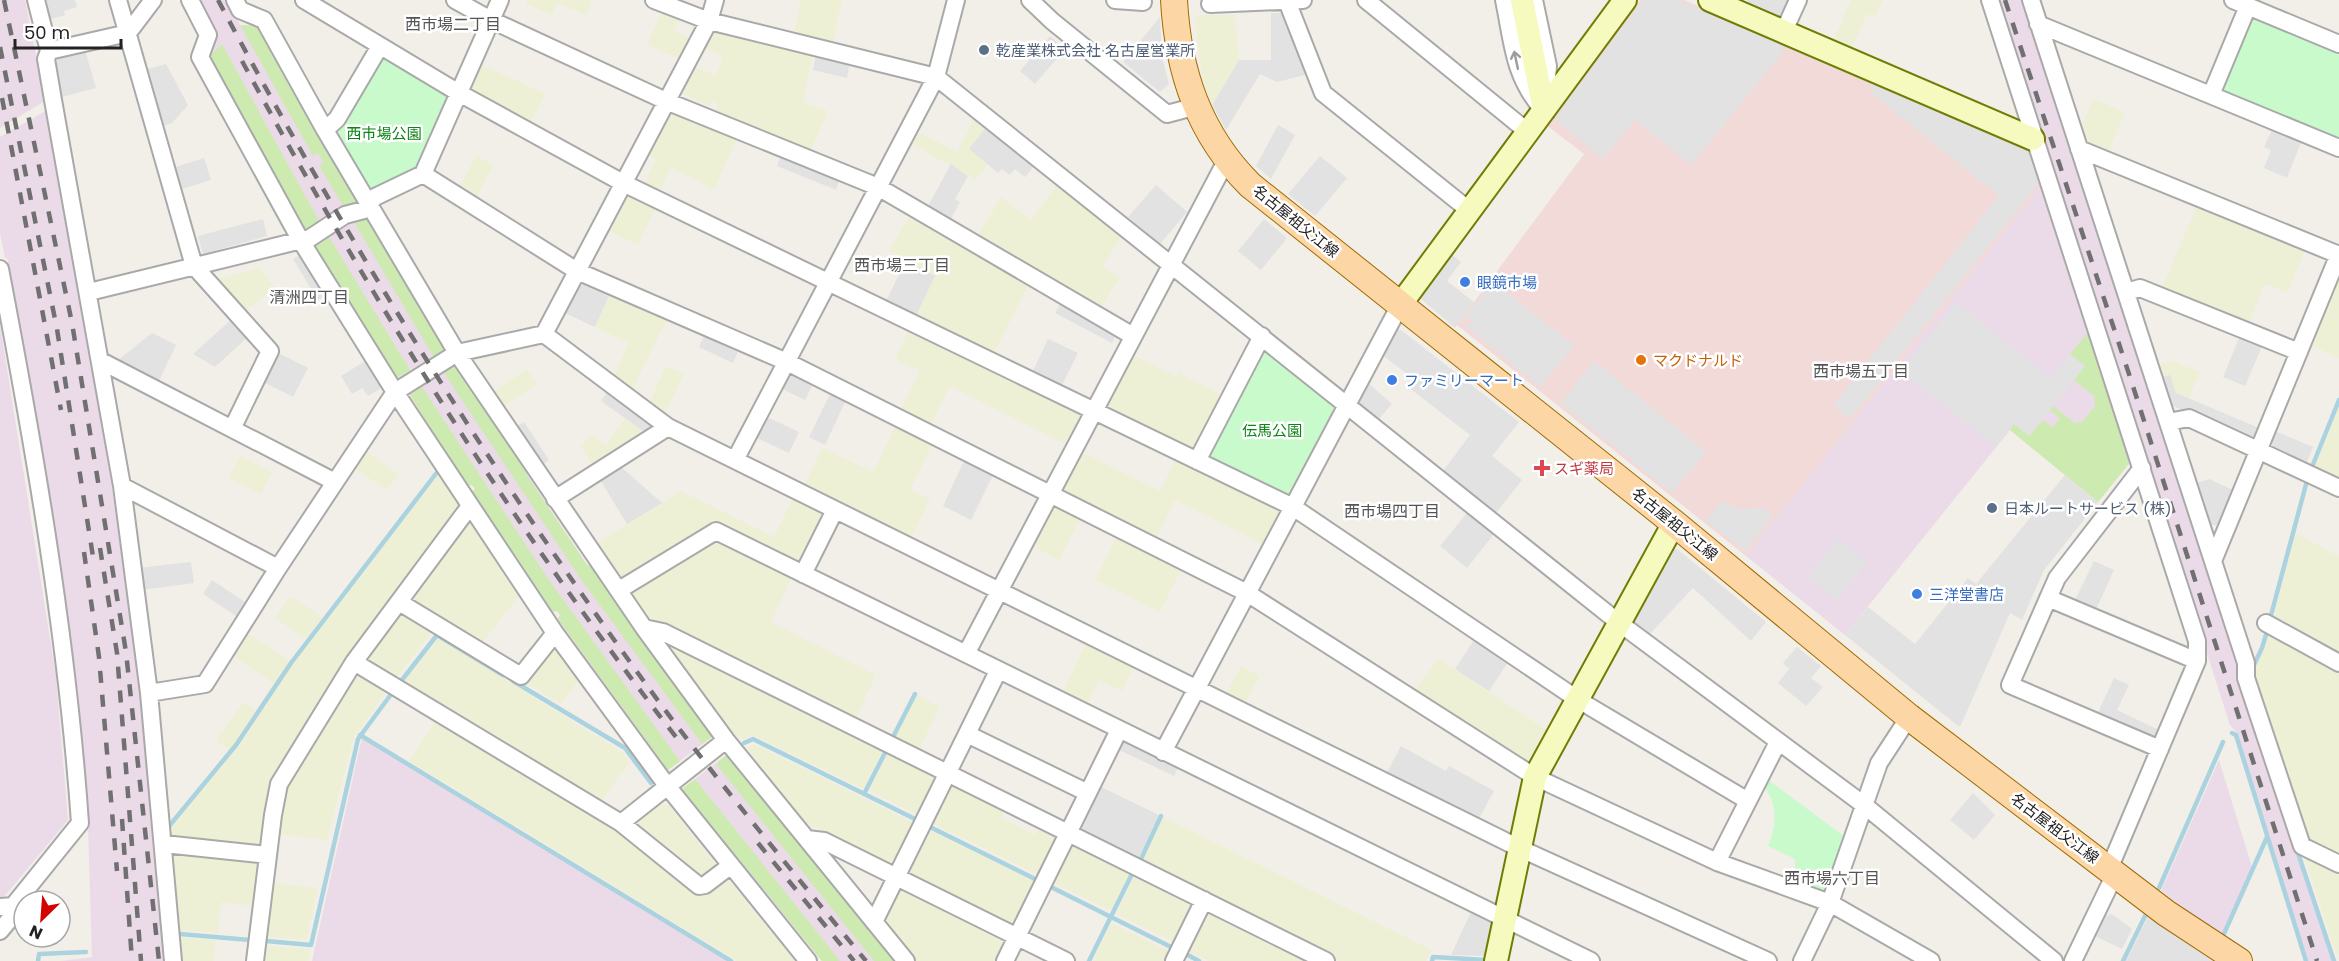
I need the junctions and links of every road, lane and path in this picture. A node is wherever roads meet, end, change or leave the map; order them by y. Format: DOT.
graph roads {
  1 [pos="36,0"];
  2 [pos="118,0"];
  3 [pos="153,0"];
  4 [pos="190,0"];
  5 [pos="235,0"];
  6 [pos="304,0"];
  7 [pos="455,0"];
  8 [pos="500,0"];
  9 [pos="654,0"];
  10 [pos="715,0"];
  11 [pos="956,0"];
  12 [pos="1030,0"];
  13 [pos="1115,0"];
  14 [pos="1174,0"];
  15 [pos="1366,0"];
  16 [pos="1504,0"];
  17 [pos="1522,0"];
  18 [pos="1534,0"];
  19 [pos="1625,0"];
  20 [pos="1710,0"];
  21 [pos="1798,0"];
  22 [pos="2031,0"];
  23 [pos="1295,1"];
  24 [pos="1143,2"];
  25 [pos="1987,2"];
  26 [pos="1210,3"];
  27 [pos="2240,3"];
  28 [pos="491,20"];
  29 [pos="709,21"];
  30 [pos="2038,24"];
  31 [pos="1784,32"];
  32 [pos="128,33"];
  33 [pos="2339,44"];
  34 [pos="380,46"];
  35 [pos="49,51"];
  36 [pos="936,76"];
  37 [pos="459,93"];
  38 [pos="2211,95"];
  39 [pos="666,102"];
  40 [pos="1197,106"];
  41 [pos="1544,110"];
  42 [pos="325,130"];
  43 [pos="1528,132"];
  44 [pos="2033,139"];
  45 [pos="2339,148"];
  46 [pos="2079,149"];
  47 [pos="1226,161"];
  48 [pos="423,174"];
  49 [pos="623,183"];
  50 [pos="878,187"];
  51 [pos="368,205"];
  52 [pos="1470,211"];
  53 [pos="301,241"];
  54 [pos="2339,255"];
  55 [pos="1171,264"];
  56 [pos="194,266"];
  57 [pos="0,269"];
  58 [pos="577,272"];
  59 [pos="828,282"];
  60 [pos="89,292"];
  61 [pos="2126,292"];
  62 [pos="1400,305"];
  63 [pos="544,334"];
  64 [pos="1133,336"];
  65 [pos="1262,336"];
  66 [pos="2299,352"];
  67 [pos="457,353"];
  68 [pos="101,361"];
  69 [pos="787,362"];
  70 [pos="395,392"];
  71 [pos="1347,405"];
  72 [pos="1094,411"];
  73 [pos="2168,422"];
  74 [pos="668,427"];
  75 [pos="232,429"];
  76 [pos="2259,449"];
  77 [pos="735,460"];
  78 [pos="1197,461"];
  79 [pos="2142,468"];
  80 [pos="335,482"];
  81 [pos="122,486"];
  82 [pos="2339,488"];
  83 [pos="1050,494"];
  84 [pos="555,500"];
  85 [pos="470,506"];
  86 [pos="1293,507"];
  87 [pos="835,510"];
  88 [pos="1674,523"];
  89 [pos="2213,561"];
  90 [pos="278,568"];
  91 [pos="803,574"];
  92 [pos="619,590"];
  93 [pos="999,591"];
  94 [pos="1247,593"];
  95 [pos="2048,598"];
  96 [pos="399,602"];
  97 [pos="1618,622"];
  98 [pos="2266,623"];
  99 [pos="644,628"];
  100 [pos="555,633"];
  101 [pos="966,654"];
  102 [pos="2197,661"];
  103 [pos="354,662"];
  104 [pos="2339,663"];
  105 [pos="998,671"];
  106 [pos="1196,688"];
  107 [pos="149,693"];
  108 [pos="1577,699"];
  109 [pos="1909,717"];
  110 [pos="1119,730"];
  111 [pos="967,734"];
  112 [pos="726,740"];
  113 [pos="1778,742"];
  114 [pos="2160,749"];
  115 [pos="1162,752"];
  116 [pos="948,773"];
  117 [pos="1535,777"];
  118 [pos="668,787"];
  119 [pos="1088,793"];
  120 [pos="1748,801"];
  121 [pos="1864,805"];
  122 [pos="621,823"];
  123 [pos="1068,833"];
  124 [pos="807,840"];
  125 [pos="164,844"];
  126 [pos="1519,848"];
  127 [pos="268,855"];
  128 [pos="1717,862"];
  129 [pos="2339,864"];
  130 [pos="730,866"];
  131 [pos="2112,872"];
  132 [pos="896,877"];
  133 [pos="1204,900"];
  134 [pos="1830,903"];
  135 [pos="7,907"];
  136 [pos="1503,920"];
  137 [pos="874,922"];
  138 [pos="0,931"];
  139 [pos="1017,937"];
  140 [pos="173,961"];
  141 [pos="255,961"];
  142 [pos="808,961"];
  143 [pos="906,961"];
  144 [pos="1005,961"];
  145 [pos="1066,961"];
  146 [pos="1174,961"];
  147 [pos="1326,961"];
  148 [pos="1496,961"];
  149 [pos="1591,961"];
  150 [pos="1768,961"];
  151 [pos="1802,961"];
  152 [pos="1931,961"];
  153 [pos="2054,961"];
  154 [pos="2073,961"];
  155 [pos="2239,961"];
  1 -- 35 [label="street"];
  2 -- 32 [label="street"];
  3 -- 32 [label="street"];
  4 -- 53 [label="street"];
  5 -- 42 [label="street"];
  6 -- 34 [label="street"];
  7 -- 28 [label="street"];
  8 -- 28 [label="street"];
  9 -- 29 [label="street"];
  10 -- 29 [label="street"];
  11 -- 36 [label="street"];
  12 -- 40 [label="street"];
  13 -- 24 [label="street"];
  14 -- 40 [label="main road, 名古屋祖父江線"];
  15 -- 43 [label="street"];
  41 -- 16 [label="street, one-way"];
  17 -- 41 [label="street"];
  18 -- 41 [label="street"];
  19 -- 41 [label="street"];
  20 -- 31 [label="street"];
  21 -- 31 [label="street"];
  22 -- 30 [label="street"];
  23 -- 26 [label="street"];
  23 -- 52 [label="street"];
  25 -- 44 [label="street"];
  27 -- 33 [label="street"];
  27 -- 38 [label="street"];
  28 -- 37 [label="street"];
  28 -- 39 [label="street"];
  29 -- 36 [label="street"];
  29 -- 39 [label="street"];
  30 -- 38 [label="street"];
  30 -- 46 [label="street"];
  31 -- 44 [label="street"];
  32 -- 35 [label="street"];
  32 -- 56 [label="street"];
  34 -- 37 [label="street"];
  34 -- 42 [label="street"];
  35 -- 60 [label="street"];
  36 -- 50 [label="street"];
  36 -- 55 [label="street"];
  37 -- 48 [label="street"];
  37 -- 49 [label="street"];
  38 -- 45 [label="street"];
  39 -- 49 [label="street"];
  39 -- 50 [label="street"];
  40 -- 47 [label="main road, 名古屋祖父江線"];
  41 -- 43 [label="street"];
  42 -- 51 [label="street"];
  43 -- 52 [label="street"];
  44 -- 79 [label="street"];
  46 -- 54 [label="street"];
  46 -- 61 [label="street"];
  47 -- 55 [label="street"];
  47 -- 62 [label="main road, 名古屋祖父江線"];
  48 -- 51 [label="street"];
  48 -- 58 [label="street"];
  49 -- 58 [label="street"];
  49 -- 59 [label="street"];
  50 -- 59 [label="street"];
  50 -- 64 [label="street"];
  51 -- 53 [label="street"];
  51 -- 67 [label="street"];
  52 -- 62 [label="street"];
  53 -- 56 [label="street"];
  53 -- 70 [label="street"];
  54 -- 66 [label="street"];
  55 -- 64 [label="street"];
  55 -- 65 [label="street"];
  56 -- 60 [label="street"];
  56 -- 75 [label="street"];
  57 -- 135 [label="street"];
  58 -- 63 [label="street"];
  58 -- 69 [label="street"];
  59 -- 69 [label="street"];
  59 -- 72 [label="street"];
  60 -- 68 [label="street"];
  61 -- 66 [label="street"];
  61 -- 73 [label="street"];
  62 -- 71 [label="street"];
  62 -- 88 [label="main road, 名古屋祖父江線"];
  63 -- 67 [label="street"];
  63 -- 74 [label="street"];
  64 -- 72 [label="street"];
  65 -- 71 [label="street"];
  65 -- 78 [label="street"];
  66 -- 76 [label="street"];
  67 -- 70 [label="street"];
  67 -- 84 [label="street"];
  68 -- 75 [label="street"];
  68 -- 81 [label="street"];
  69 -- 77 [label="street"];
  69 -- 83 [label="street"];
  70 -- 80 [label="street"];
  70 -- 85 [label="street"];
  71 -- 86 [label="street"];
  71 -- 97 [label="street"];
  72 -- 78 [label="street"];
  72 -- 83 [label="street"];
  73 -- 76 [label="street"];
  73 -- 89 [label="street"];
  74 -- 77 [label="street"];
  74 -- 84 [label="street"];
  75 -- 80 [label="street"];
  76 -- 82 [label="street"];
  76 -- 89 [label="street"];
  77 -- 87 [label="street"];
  78 -- 86 [label="street"];
  79 -- 95 [label="street"];
  79 -- 102 [label="street"];
  80 -- 90 [label="street"];
  81 -- 90 [label="street"];
  81 -- 107 [label="street"];
  83 -- 93 [label="street"];
  83 -- 94 [label="street"];
  84 -- 92 [label="street"];
  85 -- 96 [label="street"];
  85 -- 100 [label="street"];
  86 -- 94 [label="street"];
  86 -- 108 [label="street"];
  87 -- 91 [label="street"];
  87 -- 93 [label="street"];
  88 -- 97 [label="street"];
  88 -- 109 [label="main road, 名古屋祖父江線"];
  89 -- 129 [label="street"];
  90 -- 107 [label="street"];
  91 -- 92 [label="street"];
  91 -- 101 [label="street"];
  92 -- 99 [label="street"];
  93 -- 101 [label="street"];
  93 -- 106 [label="street"];
  94 -- 106 [label="street"];
  94 -- 117 [label="street"];
  95 -- 102 [label="street"];
  95 -- 114 [label="street"];
  96 -- 100 [label="street"];
  96 -- 103 [label="street"];
  97 -- 108 [label="street"];
  97 -- 113 [label="street"];
  98 -- 104 [label="street"];
  99 -- 112 [label="street"];
  99 -- 116 [label="street"];
  100 -- 118 [label="street"];
  101 -- 105 [label="street"];
  102 -- 114 [label="street"];
  103 -- 122 [label="street"];
  103 -- 127 [label="street"];
  105 -- 110 [label="street"];
  105 -- 111 [label="street"];
  106 -- 115 [label="street"];
  106 -- 126 [label="street"];
  107 -- 125 [label="street"];
  108 -- 117 [label="street"];
  108 -- 120 [label="street"];
  109 -- 121 [label="street"];
  109 -- 131 [label="main road, 名古屋祖父江線"];
  110 -- 115 [label="street"];
  110 -- 119 [label="street"];
  111 -- 116 [label="street"];
  111 -- 119 [label="street"];
  112 -- 118 [label="street"];
  112 -- 124 [label="street"];
  113 -- 120 [label="street"];
  113 -- 121 [label="street"];
  114 -- 131 [label="street"];
  115 -- 136 [label="street"];
  116 -- 123 [label="street"];
  116 -- 132 [label="street"];
  117 -- 126 [label="street"];
  117 -- 128 [label="street"];
  118 -- 122 [label="street"];
  118 -- 130 [label="street"];
  119 -- 123 [label="street"];
  120 -- 128 [label="street"];
  121 -- 134 [label="street"];
  121 -- 153 [label="street"];
  122 -- 130 [label="street"];
  123 -- 133 [label="street"];
  123 -- 139 [label="street"];
  124 -- 132 [label="street"];
  124 -- 137 [label="street"];
  125 -- 127 [label="street"];
  125 -- 140 [label="street"];
  126 -- 136 [label="street"];
  126 -- 150 [label="street"];
  127 -- 141 [label="street"];
  128 -- 134 [label="street"];
  130 -- 142 [label="street"];
  131 -- 154 [label="street"];
  131 -- 155 [label="main road, 名古屋祖父江線"];
  132 -- 137 [label="street"];
  132 -- 139 [label="street"];
  133 -- 146 [label="street"];
  133 -- 147 [label="street"];
  134 -- 151 [label="street"];
  134 -- 152 [label="street"];
  135 -- 138 [label="street"];
  136 -- 148 [label="street"];
  136 -- 149 [label="street"];
  137 -- 143 [label="street"];
  139 -- 144 [label="street"];
  139 -- 145 [label="street"];
}
